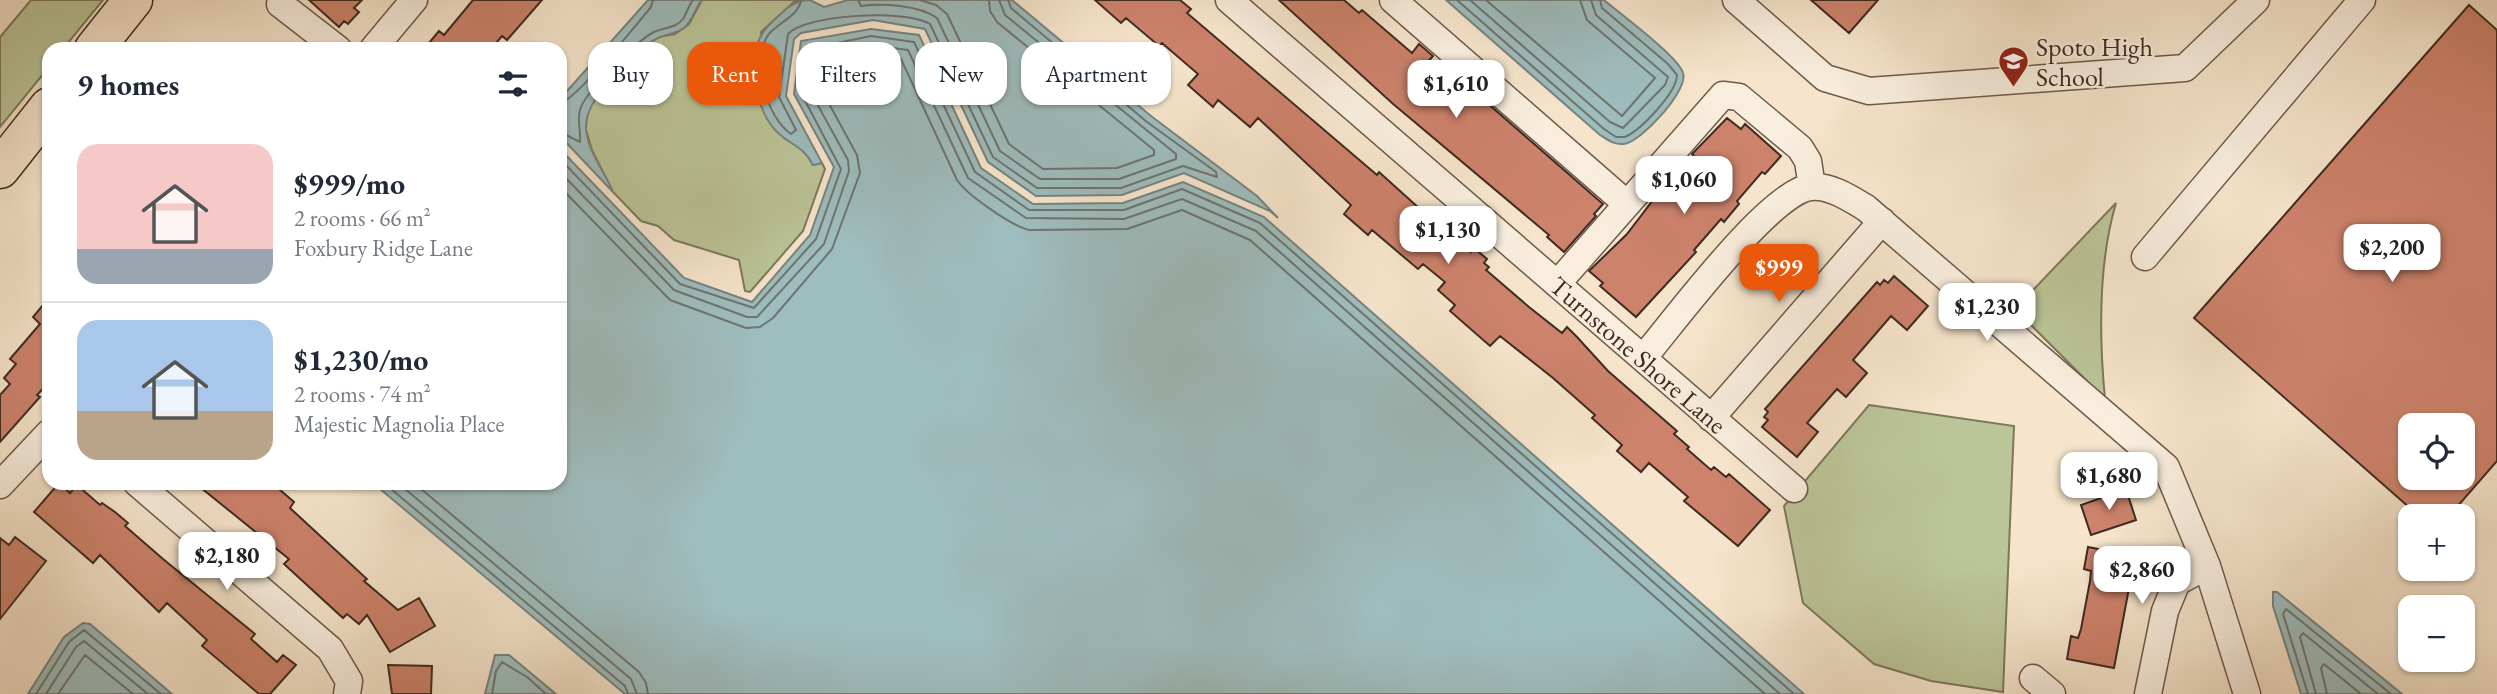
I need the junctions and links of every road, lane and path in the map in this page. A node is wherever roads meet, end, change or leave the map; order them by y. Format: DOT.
graph roads {
  1 [pos="133,0"];
  2 [pos="414,0"];
  3 [pos="1229,0"];
  4 [pos="1393,0"];
  5 [pos="1736,0"];
  6 [pos="2256,0"];
  7 [pos="2362,0"];
  8 [pos="280,4"];
  9 [pos="100,42"];
  10 [pos="329,42"];
  11 [pos="379,42"];
  12 [pos="42,116"];
  13 [pos="0,169"];
  14 [pos="1812,187"];
  15 [pos="1627,204"];
  16 [pos="1882,221"];
  17 [pos="2145,257"];
  18 [pos="1557,284"];
  19 [pos="1643,358"];
  20 [pos="1712,418"];
  21 [pos="42,440"];
  22 [pos="0,485"];
  23 [pos="1794,489"];
  24 [pos="145,490"];
  25 [pos="2207,566"];
  26 [pos="346,694"];
  27 [pos="2148,694"];
  28 [pos="2247,694"];
  1 -- 9 [label="highway"];
  2 -- 11 [label="street"];
  3 -- 18 [label="street, Turnstone Shore Lane"];
  4 -- 15 [label="street"];
  5 -- 6 [label="street"];
  7 -- 17 [label="street"];
  8 -- 10 [label="street"];
  12 -- 13 [label="highway"];
  14 -- 15 [label="street"];
  14 -- 16 [label="street"];
  14 -- 19 [label="street"];
  15 -- 18 [label="street"];
  16 -- 20 [label="street"];
  16 -- 25 [label="street"];
  18 -- 19 [label="street, Turnstone Shore Lane"];
  19 -- 20 [label="street, Turnstone Shore Lane"];
  20 -- 23 [label="street, Turnstone Shore Lane"];
  21 -- 22 [label="street"];
  24 -- 26 [label="street"];
  25 -- 27 [label="street"];
  25 -- 28 [label="street"];
}
